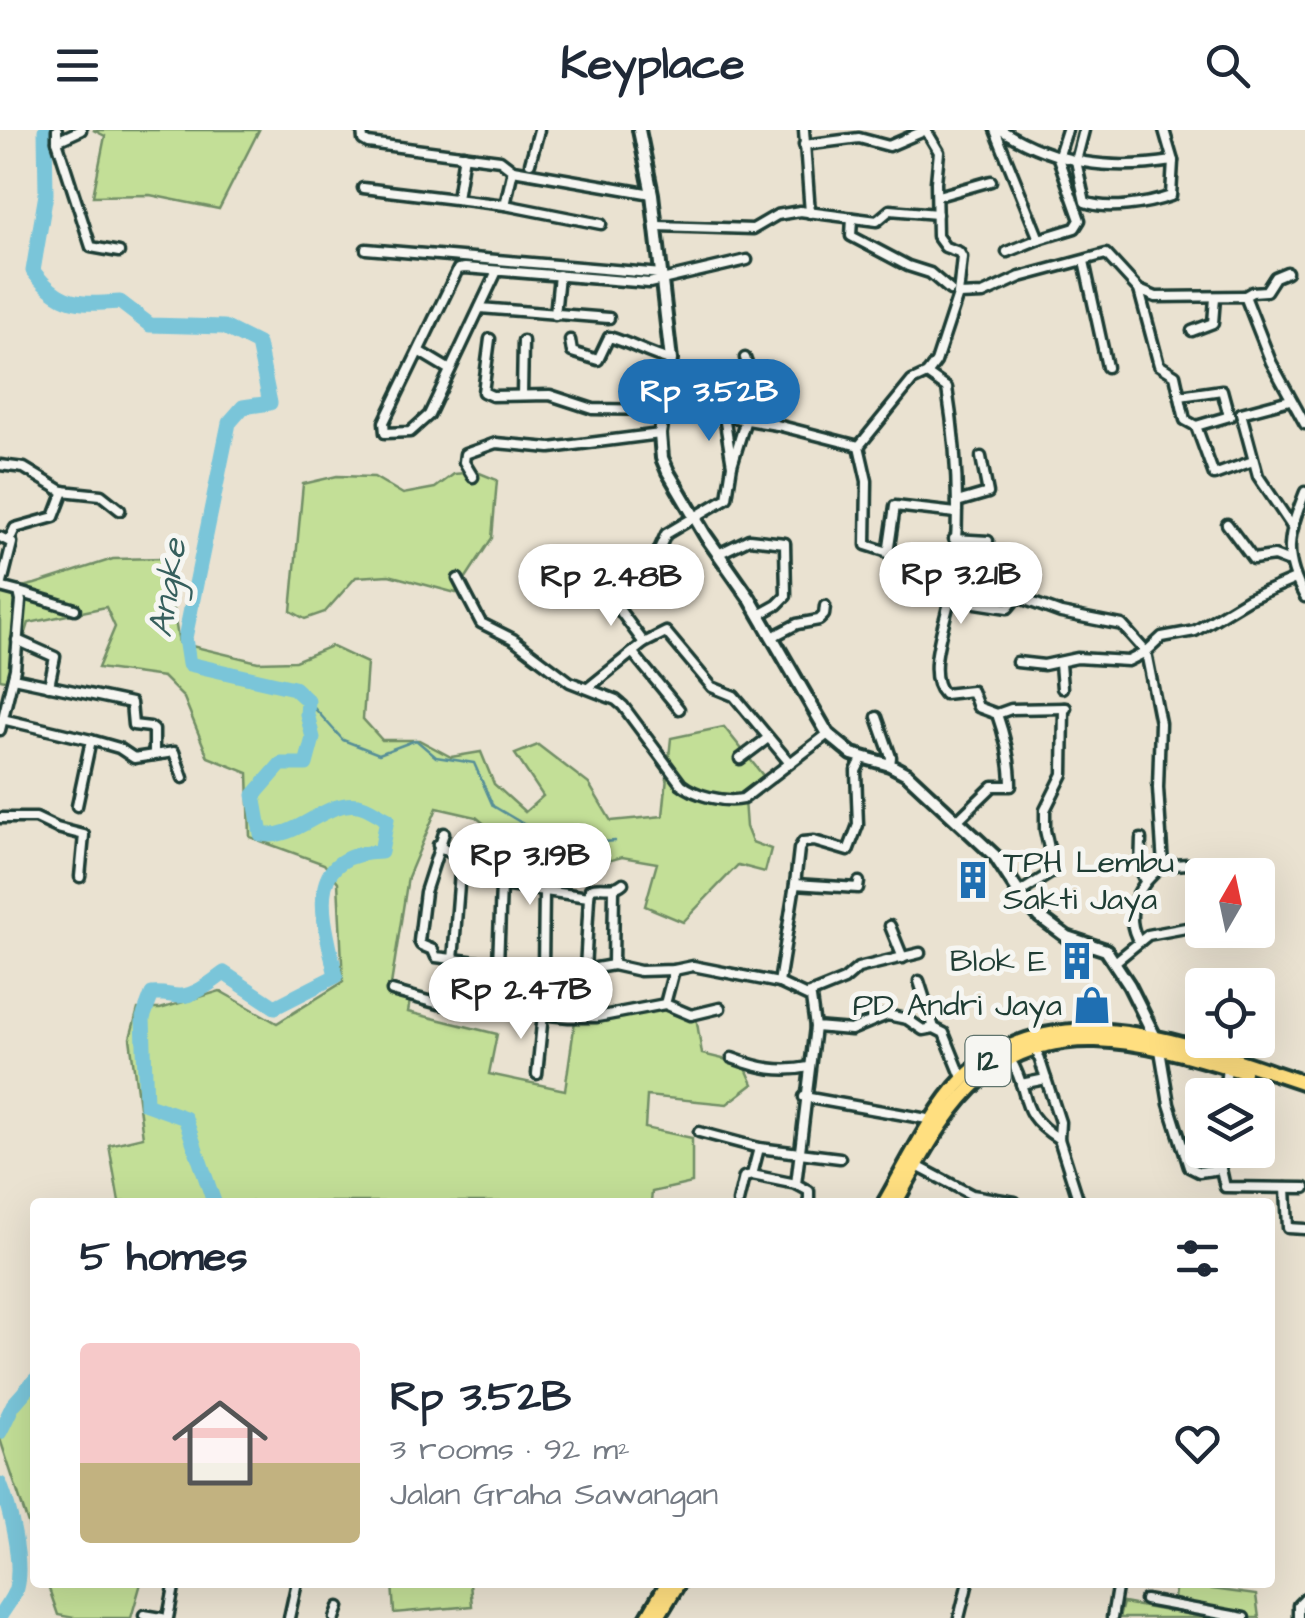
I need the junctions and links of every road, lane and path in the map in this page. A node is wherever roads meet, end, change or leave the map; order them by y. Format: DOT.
graph roads {
  1 [pos="57,130"];
  2 [pos="81,130"];
  3 [pos="362,130"];
  4 [pos="538,130"];
  5 [pos="804,130"];
  6 [pos="926,130"];
  7 [pos="998,130"];
  8 [pos="1067,130"];
  9 [pos="1084,130"];
  10 [pos="1164,130"];
  11 [pos="642,131"];
  12 [pos="57,141"];
  13 [pos="1020,142"];
  14 [pos="804,146"];
  15 [pos="464,155"];
  16 [pos="1058,158"];
  17 [pos="1007,160"];
  18 [pos="1173,160"];
  19 [pos="1076,162"];
  20 [pos="530,163"];
  21 [pos="514,170"];
  22 [pos="991,181"];
  23 [pos="363,188"];
  24 [pos="652,194"];
  25 [pos="938,196"];
  26 [pos="458,198"];
  27 [pos="506,205"];
  28 [pos="810,213"];
  29 [pos="937,214"];
  30 [pos="852,218"];
  31 [pos="601,224"];
  32 [pos="657,226"];
  33 [pos="1039,239"];
  34 [pos="366,249"];
  35 [pos="119,252"];
  36 [pos="1007,252"];
  37 [pos="747,260"];
  38 [pos="1084,261"];
  39 [pos="497,271"];
  40 [pos="1287,272"];
  41 [pos="558,276"];
  42 [pos="662,277"];
  43 [pos="1139,290"];
  44 [pos="954,292"];
  45 [pos="1245,296"];
  46 [pos="1215,298"];
  47 [pos="480,308"];
  48 [pos="556,315"];
  49 [pos="609,318"];
  50 [pos="1192,331"];
  51 [pos="490,339"];
  52 [pos="570,340"];
  53 [pos="523,341"];
  54 [pos="420,352"];
  55 [pos="745,358"];
  56 [pos="671,360"];
  57 [pos="1107,367"];
  58 [pos="450,370"];
  59 [pos="927,374"];
  60 [pos="522,395"];
  61 [pos="1180,396"];
  62 [pos="1290,400"];
  63 [pos="663,410"];
  64 [pos="1240,413"];
  65 [pos="724,416"];
  66 [pos="1229,416"];
  67 [pos="746,419"];
  68 [pos="768,423"];
  69 [pos="1305,424"];
  70 [pos="1196,426"];
  71 [pos="660,434"];
  72 [pos="858,446"];
  73 [pos="981,457"];
  74 [pos="1253,461"];
  75 [pos="0,465"];
  76 [pos="732,466"];
  77 [pos="473,477"];
  78 [pos="64,491"];
  79 [pos="1305,492"];
  80 [pos="956,508"];
  81 [pos="120,510"];
  82 [pos="694,515"];
  83 [pos="1226,524"];
  84 [pos="1293,528"];
  85 [pos="954,538"];
  86 [pos="4,539"];
  87 [pos="988,541"];
  88 [pos="718,554"];
  89 [pos="888,554"];
  90 [pos="1287,561"];
  91 [pos="952,568"];
  92 [pos="626,572"];
  93 [pos="458,579"];
  94 [pos="1295,579"];
  95 [pos="1,587"];
  96 [pos="18,592"];
  97 [pos="607,593"];
  98 [pos="1017,596"];
  99 [pos="1305,597"];
  100 [pos="950,598"];
  101 [pos="825,606"];
  102 [pos="74,609"];
  103 [pos="759,615"];
  104 [pos="772,637"];
  105 [pos="17,640"];
  106 [pos="644,642"];
  107 [pos="1146,652"];
  108 [pos="633,653"];
  109 [pos="1017,662"];
  110 [pos="1060,664"];
  111 [pos="13,678"];
  112 [pos="49,686"];
  113 [pos="588,688"];
  114 [pos="1062,688"];
  115 [pos="680,710"];
  116 [pos="997,714"];
  117 [pos="877,718"];
  118 [pos="2,719"];
  119 [pos="0,730"];
  120 [pos="828,734"];
  121 [pos="768,738"];
  122 [pos="91,740"];
  123 [pos="154,755"];
  124 [pos="740,758"];
  125 [pos="862,759"];
  126 [pos="789,762"];
  127 [pos="890,765"];
  128 [pos="183,778"];
  129 [pos="78,806"];
  130 [pos="0,818"];
  131 [pos="958,820"];
  132 [pos="478,830"];
  133 [pos="444,832"];
  134 [pos="1140,839"];
  135 [pos="438,845"];
  136 [pos="462,860"];
  137 [pos="1185,864"];
  138 [pos="1163,866"];
  139 [pos="80,877"];
  140 [pos="1145,881"];
  141 [pos="859,882"];
  142 [pos="795,884"];
  143 [pos="501,885"];
  144 [pos="544,891"];
  145 [pos="1018,893"];
  146 [pos="589,897"];
  147 [pos="890,926"];
  148 [pos="1185,928"];
  149 [pos="1139,942"];
  150 [pos="920,953"];
  151 [pos="904,958"];
  152 [pos="453,960"];
  153 [pos="1116,962"];
  154 [pos="498,965"];
  155 [pos="613,965"];
  156 [pos="543,970"];
  157 [pos="585,970"];
  158 [pos="674,970"];
  159 [pos="919,981"];
  160 [pos="780,983"];
  161 [pos="392,992"];
  162 [pos="808,995"];
  163 [pos="665,1004"];
  164 [pos="720,1008"];
  165 [pos="544,1014"];
  166 [pos="814,1027"];
  167 [pos="934,1028"];
  168 [pos="1158,1044"];
  169 [pos="1036,1048"];
  170 [pos="732,1058"];
  171 [pos="1010,1059"];
  172 [pos="810,1067"];
  173 [pos="1227,1068"];
  174 [pos="537,1074"];
  175 [pos="1226,1078"];
  176 [pos="1046,1079"];
  177 [pos="963,1080"];
  178 [pos="1305,1082"];
  179 [pos="1021,1084"];
  180 [pos="1305,1090"];
  181 [pos="804,1097"];
  182 [pos="934,1121"];
  183 [pos="699,1132"];
  184 [pos="1059,1138"];
  185 [pos="759,1148"];
  186 [pos="800,1155"];
  187 [pos="840,1158"];
  188 [pos="917,1166"];
  189 [pos="1221,1169"];
  190 [pos="752,1175"];
  191 [pos="796,1184"];
  192 [pos="1286,1188"];
  193 [pos="1305,1188"];
  194 [pos="739,1198"];
  195 [pos="809,1198"];
  196 [pos="898,1198"];
  197 [pos="899,1198"];
  198 [pos="990,1198"];
  199 [pos="1078,1198"];
  200 [pos="1305,1229"];
  201 [pos="173,1588"];
  202 [pos="296,1588"];
  203 [pos="664,1588"];
  204 [pos="674,1588"];
  205 [pos="966,1588"];
  206 [pos="1117,1588"];
  207 [pos="1305,1598"];
  208 [pos="1145,1600"];
  209 [pos="339,1607"];
  210 [pos="1207,1614"];
  211 [pos="144,1615"];
  212 [pos="165,1618"];
  213 [pos="288,1618"];
  214 [pos="336,1618"];
  215 [pos="647,1618"];
  216 [pos="657,1618"];
  217 [pos="959,1618"];
  218 [pos="1112,1618"];
  219 [pos="1244,1618"];
  220 [pos="1298,1618"];
  1 -- 12 [label="street"];
  2 -- 12 [label="street"];
  3 -- 15 [label="street"];
  4 -- 20 [label="street"];
  5 -- 14 [label="street"];
  6 -- 14 [label="street"];
  6 -- 25 [label="street"];
  7 -- 13 [label="street"];
  7 -- 17 [label="street"];
  8 -- 16 [label="street"];
  9 -- 19 [label="street"];
  10 -- 18 [label="street"];
  11 -- 24 [label="main road"];
  12 -- 35 [label="street"];
  13 -- 16 [label="street"];
  13 -- 17 [label="street"];
  14 -- 28 [label="street"];
  15 -- 21 [label="street"];
  15 -- 26 [label="street"];
  16 -- 19 [label="street"];
  16 -- 33 [label="street"];
  17 -- 33 [label="street"];
  18 -- 19 [label="street"];
  18 -- 19 [label="street"];
  21 -- 24 [label="street"];
  21 -- 27 [label="street"];
  22 -- 25 [label="street"];
  23 -- 26 [label="street"];
  24 -- 32 [label="main road"];
  25 -- 29 [label="street"];
  26 -- 27 [label="street"];
  27 -- 31 [label="street"];
  28 -- 30 [label="street"];
  28 -- 32 [label="street"];
  29 -- 30 [label="street"];
  29 -- 44 [label="street"];
  30 -- 44 [label="street"];
  32 -- 42 [label="main road"];
  33 -- 36 [label="street"];
  34 -- 42 [label="street"];
  37 -- 42 [label="street"];
  38 -- 43 [label="street"];
  38 -- 44 [label="street"];
  38 -- 57 [label="street"];
  39 -- 41 [label="street"];
  39 -- 47 [label="street"];
  39 -- 54 [label="street"];
  40 -- 45 [label="street"];
  41 -- 42 [label="street"];
  41 -- 48 [label="street"];
  42 -- 56 [label="main road"];
  43 -- 46 [label="street"];
  43 -- 61 [label="street"];
  44 -- 59 [label="street"];
  45 -- 46 [label="street"];
  45 -- 62 [label="street"];
  46 -- 50 [label="street"];
  47 -- 48 [label="street"];
  47 -- 58 [label="street"];
  48 -- 49 [label="street"];
  51 -- 60 [label="street"];
  52 -- 56 [label="street"];
  53 -- 60 [label="street"];
  54 -- 58 [label="street"];
  54 -- 58 [label="street"];
  55 -- 68 [label="street"];
  56 -- 63 [label="main road"];
  59 -- 72 [label="street"];
  59 -- 80 [label="street"];
  60 -- 63 [label="street"];
  61 -- 66 [label="street"];
  61 -- 70 [label="street"];
  62 -- 64 [label="street"];
  62 -- 69 [label="street"];
  63 -- 65 [label="street"];
  63 -- 71 [label="main road"];
  64 -- 66 [label="street"];
  64 -- 74 [label="street"];
  65 -- 67 [label="street"];
  65 -- 76 [label="street"];
  66 -- 70 [label="street"];
  67 -- 68 [label="street"];
  67 -- 76 [label="street"];
  68 -- 72 [label="street"];
  70 -- 74 [label="street"];
  71 -- 77 [label="street"];
  71 -- 82 [label="main road"];
  72 -- 89 [label="street"];
  73 -- 80 [label="street"];
  74 -- 84 [label="street"];
  75 -- 78 [label="street"];
  76 -- 82 [label="street"];
  78 -- 81 [label="street"];
  78 -- 86 [label="street"];
  79 -- 84 [label="street"];
  80 -- 85 [label="street"];
  80 -- 89 [label="street"];
  82 -- 88 [label="main road"];
  82 -- 92 [label="street"];
  83 -- 90 [label="street"];
  84 -- 90 [label="street"];
  85 -- 87 [label="street"];
  85 -- 91 [label="street"];
  86 -- 95 [label="street"];
  88 -- 103 [label="main road"];
  88 -- 103 [label="street"];
  89 -- 91 [label="street"];
  90 -- 94 [label="street"];
  91 -- 98 [label="street"];
  91 -- 100 [label="street"];
  93 -- 113 [label="street"];
  94 -- 99 [label="street"];
  94 -- 107 [label="street"];
  95 -- 96 [label="street"];
  96 -- 102 [label="street"];
  96 -- 105 [label="street"];
  97 -- 106 [label="street"];
  98 -- 100 [label="street"];
  98 -- 107 [label="street"];
  100 -- 116 [label="street"];
  101 -- 104 [label="street"];
  103 -- 104 [label="main road"];
  104 -- 120 [label="main road"];
  105 -- 111 [label="street"];
  105 -- 112 [label="street"];
  106 -- 108 [label="street"];
  106 -- 121 [label="street"];
  107 -- 110 [label="street"];
  107 -- 138 [label="street"];
  108 -- 113 [label="street"];
  108 -- 115 [label="street"];
  109 -- 110 [label="street"];
  110 -- 114 [label="street"];
  111 -- 112 [label="street"];
  111 -- 118 [label="street"];
  112 -- 123 [label="street"];
  113 -- 126 [label="street"];
  116 -- 131 [label="street"];
  116 -- 145 [label="street"];
  117 -- 127 [label="street"];
  118 -- 119 [label="street"];
  118 -- 122 [label="street"];
  120 -- 125 [label="main road"];
  120 -- 126 [label="street"];
  121 -- 124 [label="street"];
  121 -- 126 [label="street"];
  122 -- 123 [label="street"];
  122 -- 129 [label="street"];
  123 -- 128 [label="street"];
  125 -- 127 [label="main road"];
  125 -- 142 [label="street"];
  127 -- 131 [label="main road"];
  130 -- 139 [label="street"];
  131 -- 145 [label="main road"];
  132 -- 136 [label="street"];
  133 -- 135 [label="street"];
  134 -- 140 [label="street"];
  135 -- 136 [label="street"];
  135 -- 152 [label="street"];
  136 -- 143 [label="street"];
  136 -- 152 [label="street"];
  137 -- 138 [label="street"];
  138 -- 140 [label="street"];
  140 -- 149 [label="street"];
  141 -- 142 [label="street"];
  142 -- 160 [label="street"];
  143 -- 144 [label="street"];
  143 -- 154 [label="street"];
  144 -- 146 [label="street"];
  144 -- 156 [label="street"];
  145 -- 153 [label="main road"];
  146 -- 155 [label="street"];
  146 -- 157 [label="street"];
  147 -- 151 [label="street"];
  148 -- 149 [label="street"];
  149 -- 153 [label="street"];
  150 -- 151 [label="street"];
  151 -- 162 [label="street"];
  152 -- 154 [label="street"];
  153 -- 168 [label="main road"];
  154 -- 156 [label="street"];
  155 -- 157 [label="street"];
  155 -- 158 [label="street"];
  156 -- 157 [label="street"];
  158 -- 160 [label="street"];
  158 -- 163 [label="street"];
  159 -- 167 [label="street"];
  160 -- 162 [label="street"];
  161 -- 165 [label="street"];
  162 -- 166 [label="street"];
  163 -- 164 [label="street"];
  163 -- 165 [label="street"];
  165 -- 174 [label="street"];
  166 -- 167 [label="street"];
  166 -- 172 [label="street"];
  167 -- 177 [label="street"];
  168 -- 169 [label="highway, 12"];
  168 -- 173 [label="highway, 12"];
  168 -- 177 [label="highway, 12"];
  168 -- 178 [label="highway, 12"];
  168 -- 189 [label="street"];
  169 -- 171 [label="highway, 12"];
  169 -- 176 [label="street"];
  170 -- 172 [label="street"];
  171 -- 179 [label="street"];
  171 -- 188 [label="highway, 12"];
  172 -- 181 [label="street"];
  173 -- 175 [label="street"];
  173 -- 180 [label="highway, 12"];
  176 -- 179 [label="street"];
  176 -- 184 [label="street"];
  177 -- 182 [label="highway, 12"];
  179 -- 184 [label="street"];
  181 -- 182 [label="street"];
  181 -- 186 [label="street"];
  182 -- 196 [label="highway, 12"];
  183 -- 185 [label="street"];
  184 -- 199 [label="street"];
  185 -- 186 [label="street"];
  185 -- 190 [label="street"];
  186 -- 187 [label="street"];
  186 -- 191 [label="street"];
  188 -- 197 [label="highway, 12"];
  188 -- 198 [label="street"];
  189 -- 192 [label="street"];
  190 -- 191 [label="street"];
  190 -- 194 [label="street"];
  191 -- 195 [label="street"];
  192 -- 193 [label="street"];
  192 -- 200 [label="street"];
  201 -- 212 [label="street"];
  202 -- 213 [label="street"];
  203 -- 215 [label="highway"];
  204 -- 216 [label="highway"];
  205 -- 217 [label="street"];
  206 -- 218 [label="street"];
  207 -- 220 [label="street"];
  208 -- 210 [label="street"];
  209 -- 214 [label="street"];
  210 -- 219 [label="street"];
  211 -- 212 [label="street"];
}
